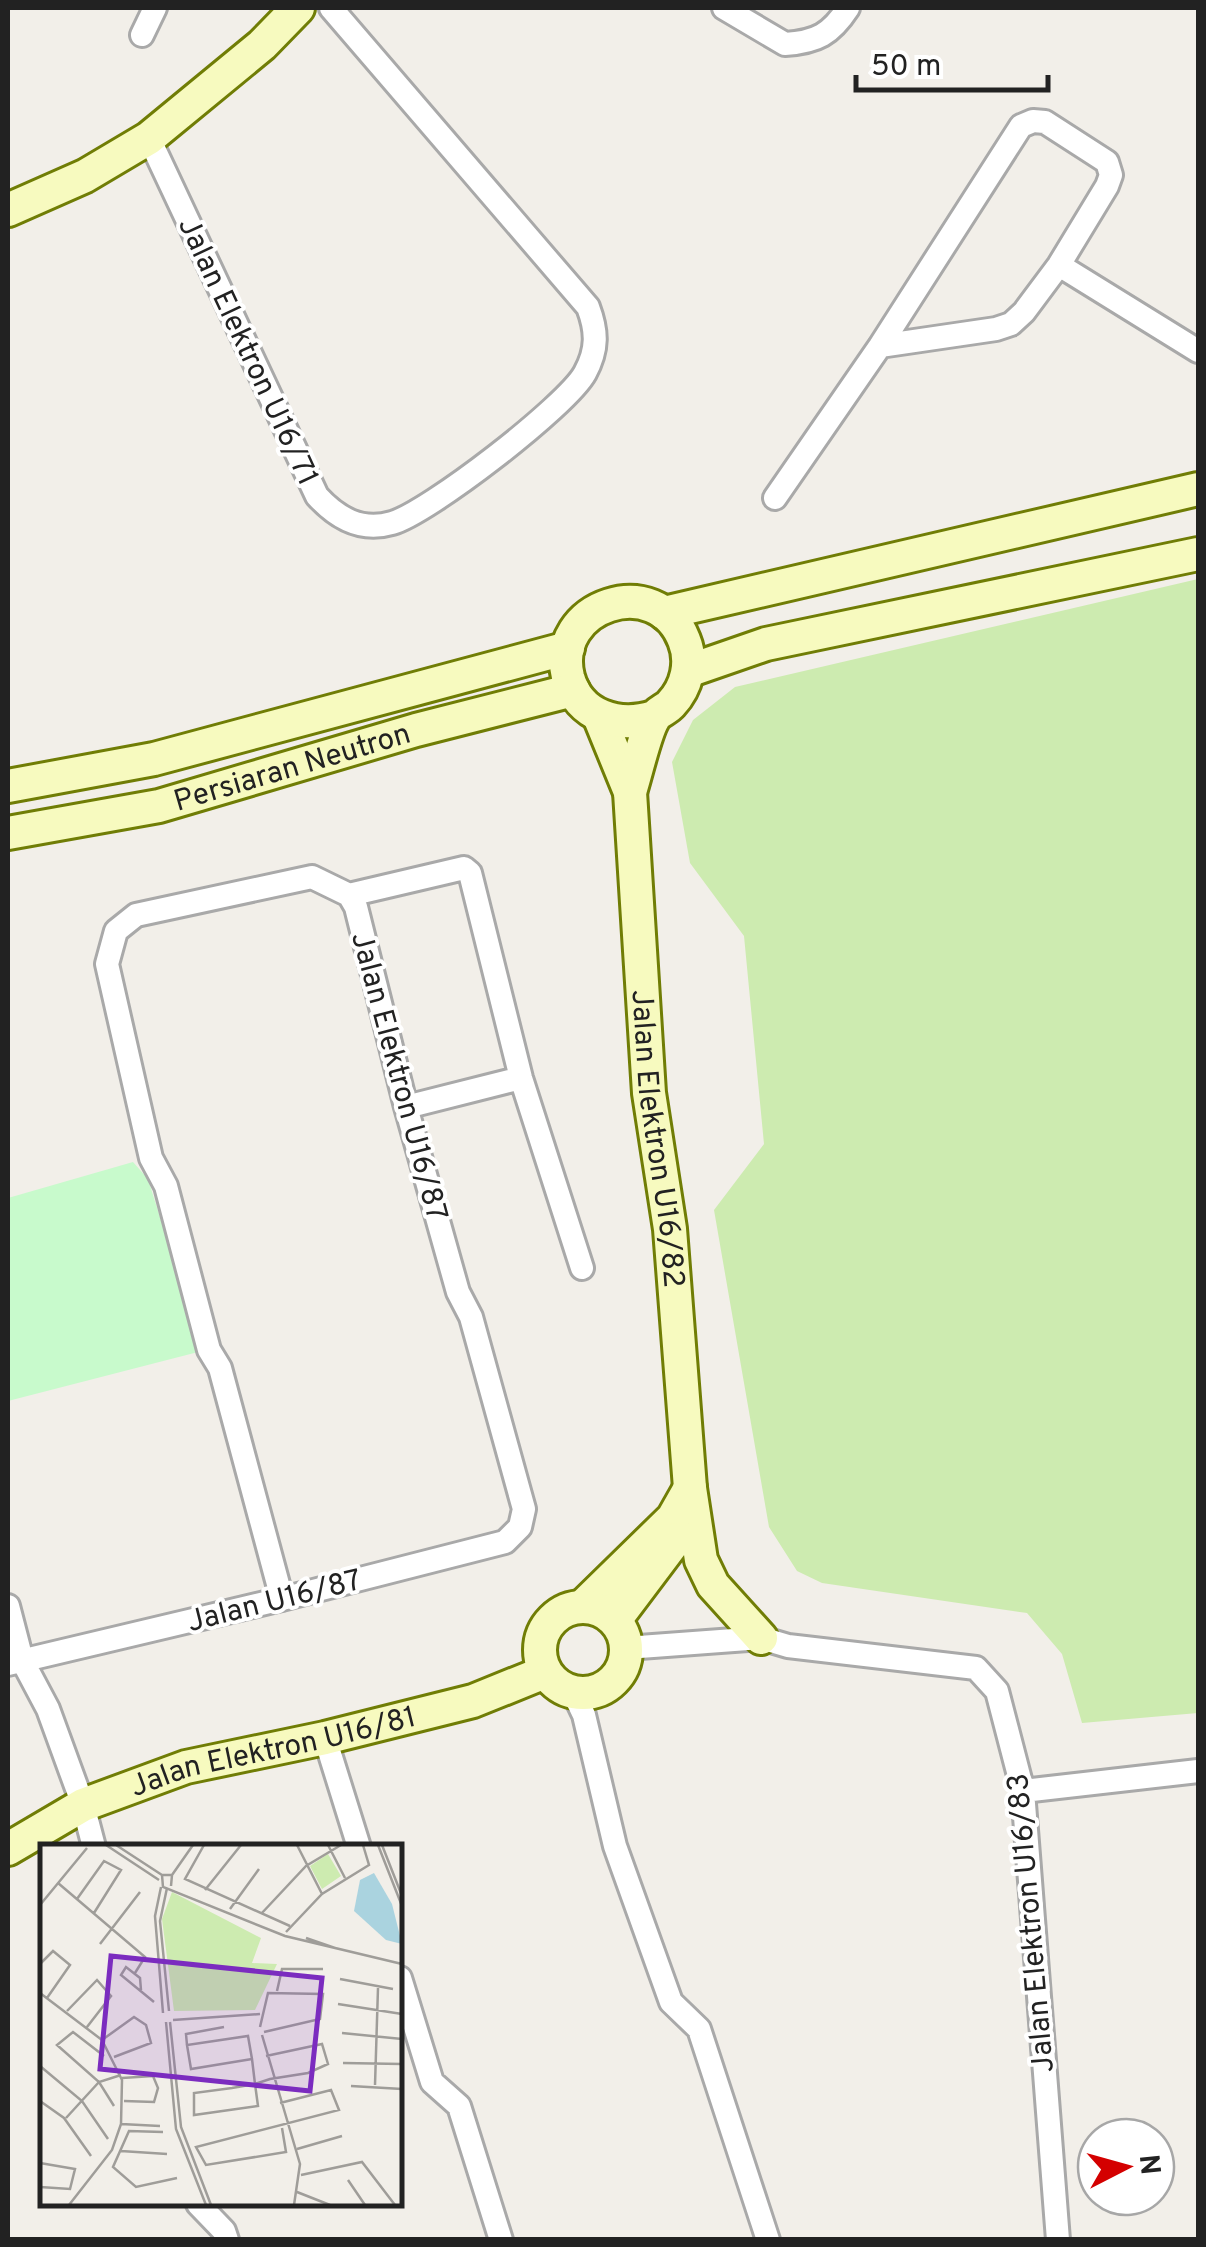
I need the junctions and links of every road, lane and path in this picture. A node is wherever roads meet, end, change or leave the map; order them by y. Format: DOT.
graph roads {
  1 [pos="155,8"];
  2 [pos="298,8"];
  3 [pos="331,8"];
  4 [pos="724,8"];
  5 [pos="848,8"];
  6 [pos="142,35"];
  7 [pos="149,138"];
  8 [pos="8,210"];
  9 [pos="1059,266"];
  10 [pos="880,346"];
  11 [pos="1198,351"];
  12 [pos="1198,488"];
  13 [pos="776,498"];
  14 [pos="1198,554"];
  15 [pos="664,612"];
  16 [pos="568,648"];
  17 [pos="688,671"];
  18 [pos="573,690"];
  19 [pos="599,716"];
  20 [pos="654,717"];
  21 [pos="8,786"];
  22 [pos="630,792"];
  23 [pos="8,833"];
  24 [pos="349,896"];
  25 [pos="521,1078"];
  26 [pos="406,1106"];
  27 [pos="582,1268"];
  28 [pos="690,1488"];
  29 [pos="520,1527"];
  30 [pos="282,1600"];
  31 [pos="8,1606"];
  32 [pos="584,1606"];
  33 [pos="621,1634"];
  34 [pos="761,1638"];
  35 [pos="15,1662"];
  36 [pos="546,1672"];
  37 [pos="573,1692"];
  38 [pos="325,1738"];
  39 [pos="1198,1772"];
  40 [pos="1023,1792"];
  41 [pos="83,1805"];
  42 [pos="93,1844"];
  43 [pos="358,1844"];
  44 [pos="8,1850"];
  45 [pos="402,1984"];
  46 [pos="201,2207"];
  47 [pos="226,2240"];
  48 [pos="501,2240"];
  49 [pos="768,2240"];
  50 [pos="1058,2240"];
  1 -- 6 [label="street"];
  2 -- 7 [label="street"];
  3 -- 7 [label="street, Jalan Elektron U16/71"];
  4 -- 5 [label="street"];
  7 -- 8 [label="street"];
  9 -- 10 [label="street"];
  9 -- 10 [label="street"];
  9 -- 11 [label="street"];
  10 -- 13 [label="street"];
  12 -- 15 [label="street"];
  14 -- 17 [label="street"];
  15 -- 16 [label="street"];
  15 -- 17 [label="street"];
  16 -- 18 [label="street"];
  16 -- 21 [label="street, Persiaran Neutron"];
  17 -- 20 [label="street"];
  18 -- 19 [label="street"];
  18 -- 23 [label="street, Persiaran Neutron"];
  19 -- 20 [label="street"];
  19 -- 22 [label="street"];
  20 -- 22 [label="street"];
  22 -- 28 [label="street, Jalan Elektron U16/82"];
  24 -- 25 [label="street"];
  24 -- 26 [label="street, Jalan Elektron U16/87"];
  24 -- 30 [label="street, Jalan Elektron U16/87"];
  25 -- 26 [label="street"];
  25 -- 27 [label="street"];
  26 -- 29 [label="street, Jalan Elektron U16/87"];
  28 -- 32 [label="street"];
  28 -- 33 [label="street"];
  28 -- 34 [label="street"];
  29 -- 30 [label="street, Jalan U16/87"];
  30 -- 35 [label="street, Jalan U16/87"];
  31 -- 35 [label="street"];
  32 -- 33 [label="street"];
  32 -- 36 [label="street"];
  33 -- 34 [label="street, Jalan Elektron U16/83"];
  33 -- 37 [label="street"];
  34 -- 40 [label="street, Jalan Elektron U16/83"];
  35 -- 41 [label="street"];
  36 -- 37 [label="street"];
  36 -- 38 [label="street, Jalan Elektron U16/81"];
  37 -- 49 [label="street"];
  38 -- 41 [label="street, Jalan Elektron U16/81"];
  38 -- 43 [label="street"];
  39 -- 40 [label="street"];
  40 -- 50 [label="street, Jalan Elektron U16/83"];
  41 -- 42 [label="street"];
  41 -- 44 [label="street, Jalan Elektron U16/81"];
  45 -- 48 [label="street"];
  46 -- 47 [label="street"];
}
